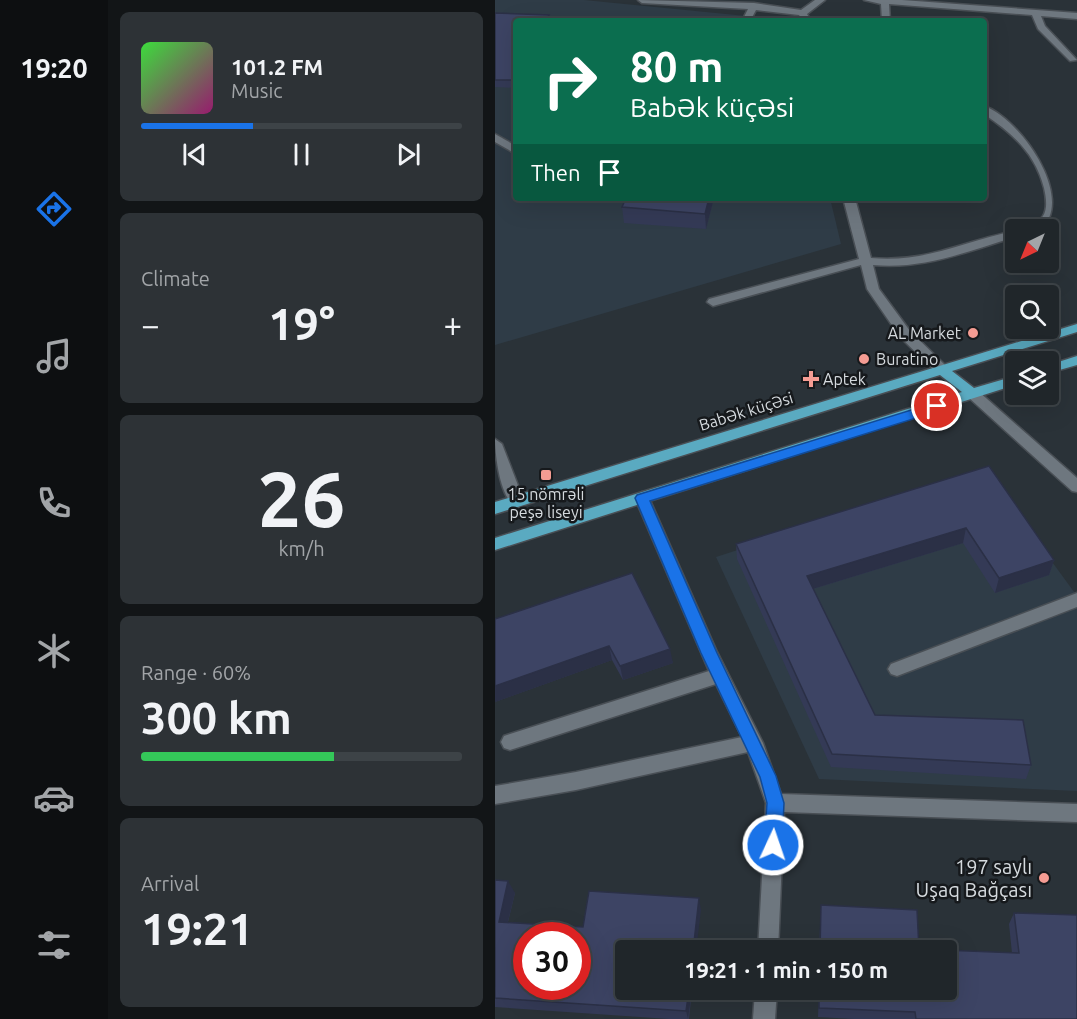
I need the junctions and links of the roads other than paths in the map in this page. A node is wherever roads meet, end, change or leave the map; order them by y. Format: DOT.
graph roads {
  1 [pos="642,0"];
  2 [pos="821,0"];
  3 [pos="868,0"];
  4 [pos="730,2"];
  5 [pos="885,3"];
  6 [pos="754,6"];
  7 [pos="1036,14"];
  8 [pos="1077,16"];
  9 [pos="804,17"];
  10 [pos="748,18"];
  11 [pos="886,18"];
  12 [pos="1073,59"];
  13 [pos="987,111"];
  14 [pos="495,137"];
  15 [pos="513,149"];
  16 [pos="850,201"];
  17 [pos="1046,219"];
  18 [pos="1005,237"];
  19 [pos="865,261"];
  20 [pos="713,302"];
  21 [pos="1077,328"];
  22 [pos="1077,360"];
  23 [pos="1059,366"];
  24 [pos="942,370"];
  25 [pos="1005,383"];
  26 [pos="973,394"];
  27 [pos="495,444"];
  28 [pos="1077,487"];
  29 [pos="642,498"];
  30 [pos="517,501"];
  31 [pos="495,508"];
  32 [pos="495,544"];
  33 [pos="1077,600"];
  34 [pos="897,669"];
  35 [pos="720,675"];
  36 [pos="510,742"];
  37 [pos="753,743"];
  38 [pos="495,795"];
  39 [pos="775,803"];
  40 [pos="1077,813"];
  41 [pos="769,940"];
  42 [pos="765,1000"];
  43 [pos="764,1019"];
  1 -- 4 [label="street"];
  2 -- 9 [label="street"];
  3 -- 5 [label="street"];
  4 -- 6 [label="street"];
  5 -- 7 [label="street"];
  5 -- 11 [label="street"];
  6 -- 9 [label="street"];
  6 -- 10 [label="street"];
  7 -- 8 [label="street"];
  7 -- 12 [label="street"];
  13 -- 17 [label="street"];
  14 -- 15 [label="street"];
  16 -- 19 [label="street"];
  18 -- 19 [label="street"];
  19 -- 20 [label="street"];
  19 -- 24 [label="street"];
  21 -- 24 [label="main road, Babək küçəsi"];
  22 -- 23 [label="main road"];
  24 -- 26 [label="main road"];
  24 -- 30 [label="main road, Babək küçəsi"];
  25 -- 26 [label="main road"];
  26 -- 28 [label="street"];
  26 -- 29 [label="main road"];
  27 -- 30 [label="street"];
  29 -- 32 [label="main road"];
  29 -- 35 [label="street"];
  30 -- 31 [label="main road, Babək küçəsi"];
  33 -- 34 [label="street"];
  35 -- 36 [label="street"];
  35 -- 37 [label="street"];
  37 -- 38 [label="street"];
  37 -- 39 [label="street"];
  39 -- 40 [label="street"];
  39 -- 41 [label="street"];
  42 -- 43 [label="street"];
}
